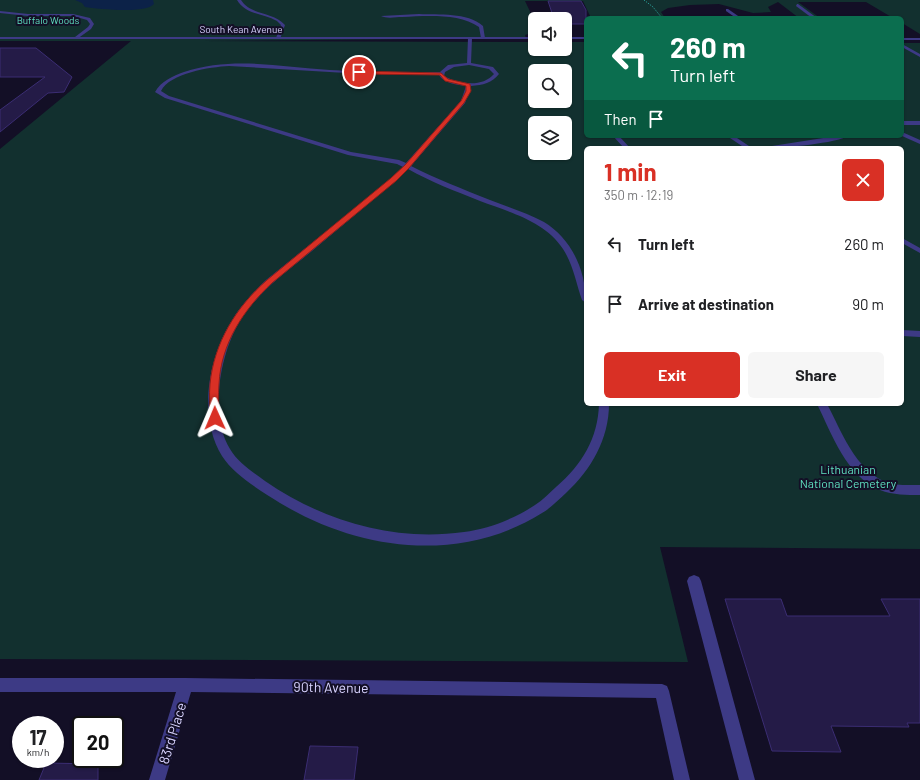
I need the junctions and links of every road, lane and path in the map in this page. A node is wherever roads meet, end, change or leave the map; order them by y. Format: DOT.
graph roads {
  1 [pos="239,0"];
  2 [pos="644,0"];
  3 [pos="797,5"];
  4 [pos="727,10"];
  5 [pos="0,12"];
  6 [pos="383,16"];
  7 [pos="660,16"];
  8 [pos="736,16"];
  9 [pos="812,16"];
  10 [pos="0,38"];
  11 [pos="77,38"];
  12 [pos="278,38"];
  13 [pos="470,38"];
  14 [pos="483,38"];
  15 [pos="528,38"];
  16 [pos="572,38"];
  17 [pos="584,38"];
  18 [pos="904,39"];
  19 [pos="920,39"];
  20 [pos="904,46"];
  21 [pos="920,56"];
  22 [pos="469,64"];
  23 [pos="441,74"];
  24 [pos="469,85"];
  25 [pos="904,123"];
  26 [pos="920,123"];
  27 [pos="904,135"];
  28 [pos="618,138"];
  29 [pos="733,138"];
  30 [pos="836,138"];
  31 [pos="920,142"];
  32 [pos="625,146"];
  33 [pos="746,146"];
  34 [pos="786,146"];
  35 [pos="407,166"];
  36 [pos="904,241"];
  37 [pos="920,251"];
  38 [pos="584,294"];
  39 [pos="904,333"];
  40 [pos="920,334"];
  41 [pos="604,406"];
  42 [pos="823,406"];
  43 [pos="920,490"];
  44 [pos="694,581"];
  45 [pos="0,685"];
  46 [pos="186,685"];
  47 [pos="158,780"];
  48 [pos="682,780"];
  49 [pos="747,780"];
  1 -- 12 [label="street"];
  2 -- 7 [label="path"];
  3 -- 9 [label="street"];
  4 -- 8 [label="street"];
  5 -- 11 [label="street"];
  6 -- 14 [label="street"];
  10 -- 11 [label="street, South Kean Avenue"];
  11 -- 12 [label="street, South Kean Avenue"];
  12 -- 13 [label="street, South Kean Avenue"];
  13 -- 14 [label="street, South Kean Avenue"];
  13 -- 22 [label="street"];
  14 -- 15 [label="street, South Kean Avenue"];
  16 -- 17 [label="street"];
  18 -- 19 [label="street"];
  20 -- 21 [label="street"];
  22 -- 23 [label="street"];
  22 -- 24 [label="street"];
  23 -- 24 [label="street"];
  23 -- 35 [label="street"];
  24 -- 35 [label="street"];
  25 -- 26 [label="street"];
  27 -- 31 [label="street"];
  28 -- 32 [label="street"];
  29 -- 33 [label="street"];
  30 -- 34 [label="street"];
  35 -- 38 [label="street"];
  35 -- 41 [label="street"];
  36 -- 37 [label="street"];
  39 -- 40 [label="street"];
  42 -- 43 [label="street"];
  44 -- 49 [label="street"];
  45 -- 46 [label="street, 90th Avenue"];
  46 -- 47 [label="street, 83rd Place"];
  46 -- 48 [label="street, 90th Avenue"];
}
